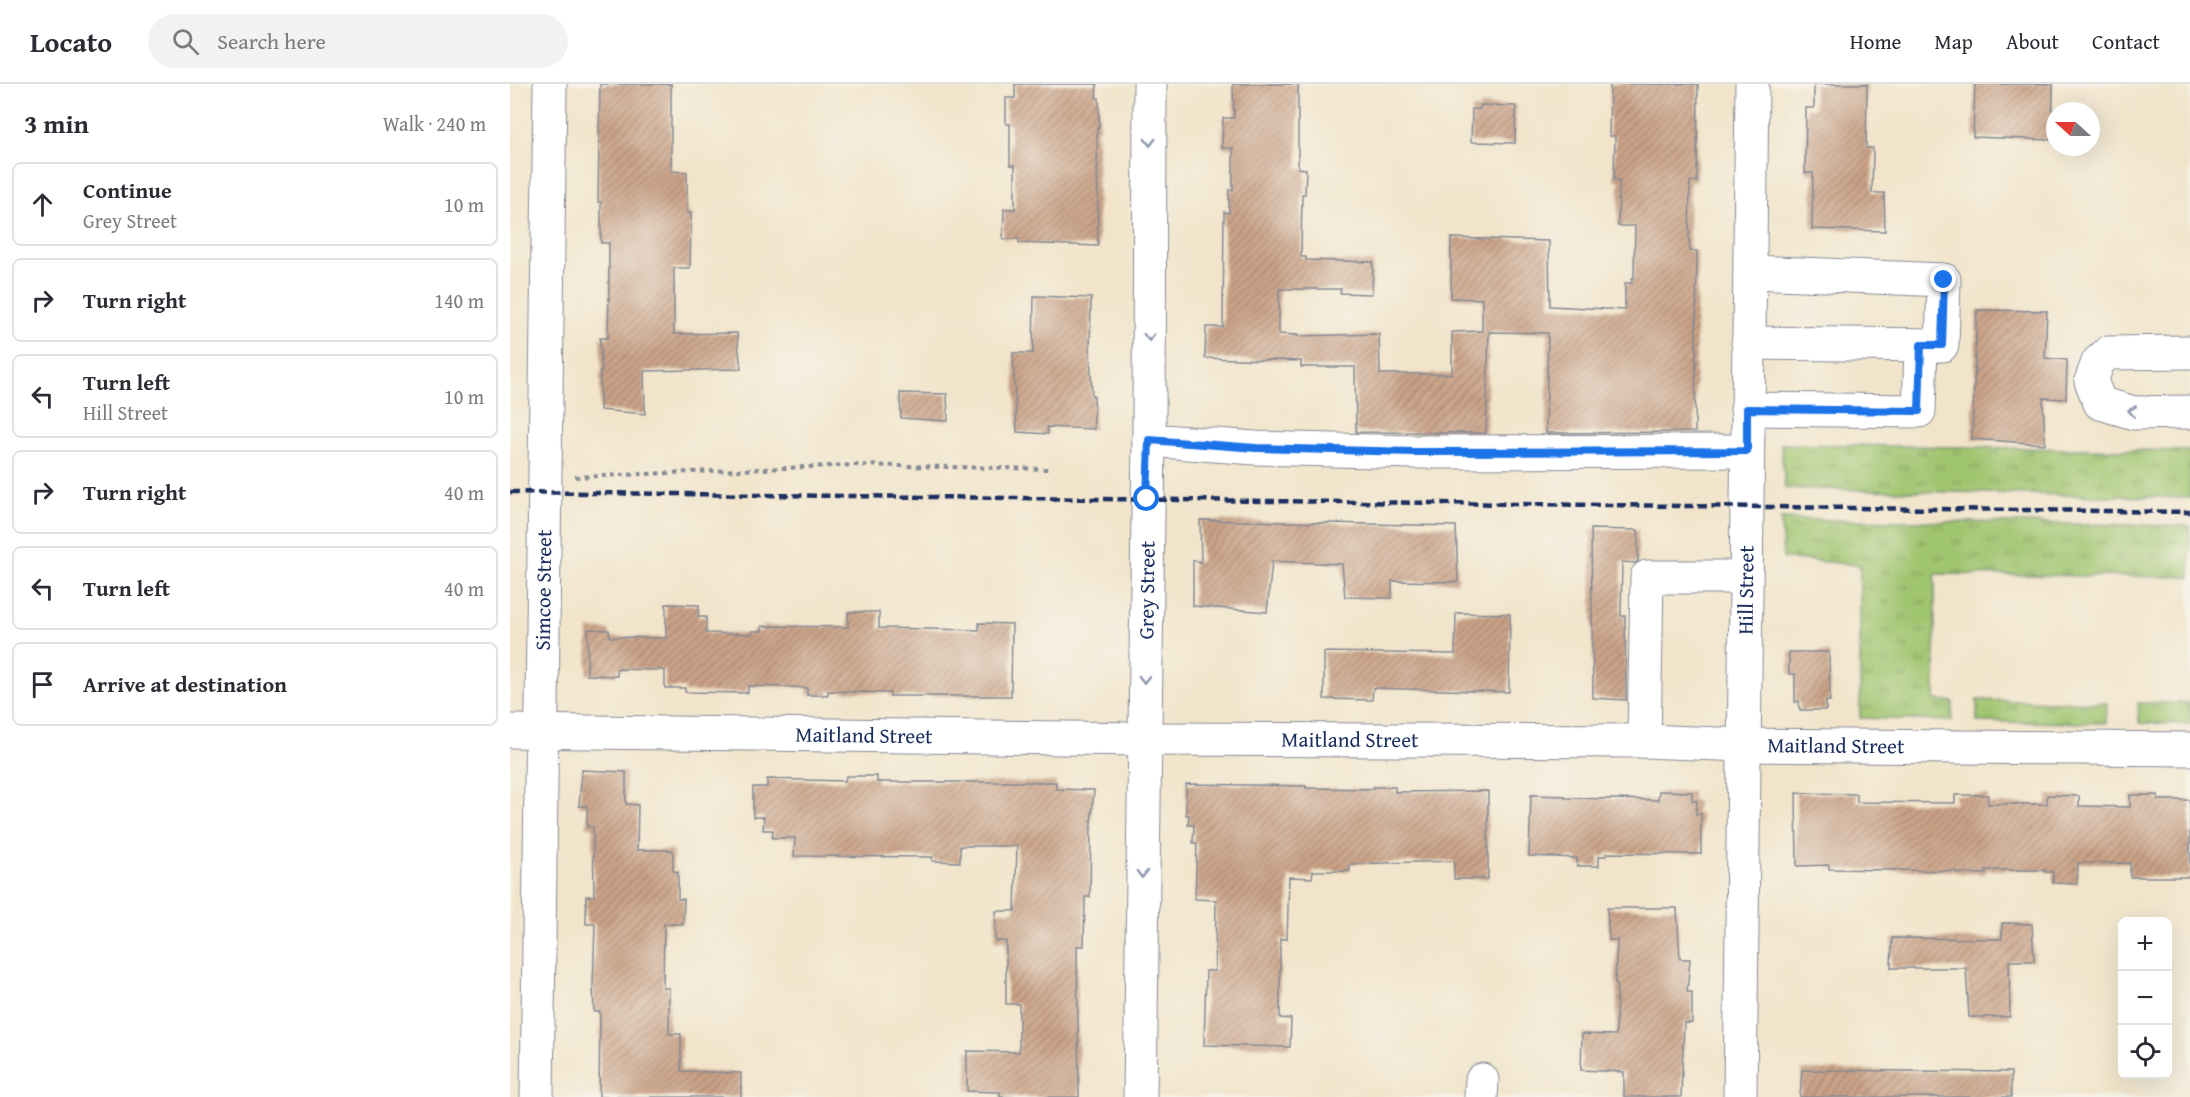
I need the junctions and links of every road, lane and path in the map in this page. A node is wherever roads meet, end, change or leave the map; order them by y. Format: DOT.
graph roads {
  1 [pos="550,84"];
  2 [pos="1150,84"];
  3 [pos="1752,84"];
  4 [pos="1751,272"];
  5 [pos="1748,343"];
  6 [pos="1921,345"];
  7 [pos="2190,352"];
  8 [pos="1747,409"];
  9 [pos="2190,412"];
  10 [pos="1149,440"];
  11 [pos="1747,451"];
  12 [pos="1048,469"];
  13 [pos="544,478"];
  14 [pos="1746,577"];
  15 [pos="525,731"];
  16 [pos="1143,739"];
  17 [pos="1644,741"];
  18 [pos="1744,746"];
  19 [pos="2190,749"];
  20 [pos="537,1097"];
  21 [pos="1140,1097"];
  22 [pos="1740,1097"];
  1 -- 13 [label="street, Simcoe Street"];
  2 -- 10 [label="street, Grey Street, one-way"];
  3 -- 4 [label="street, Hill Street"];
  4 -- 5 [label="street, Hill Street"];
  4 -- 6 [label="street"];
  5 -- 6 [label="street"];
  5 -- 8 [label="street, Hill Street"];
  6 -- 8 [label="street"];
  9 -- 7 [label="street, one-way"];
  8 -- 11 [label="street, Hill Street"];
  10 -- 11 [label="street"];
  10 -- 16 [label="street, Grey Street, one-way"];
  11 -- 14 [label="street, Hill Street"];
  12 -- 13 [label="path"];
  13 -- 15 [label="street, Simcoe Street"];
  14 -- 17 [label="street"];
  14 -- 18 [label="street, Hill Street"];
  15 -- 16 [label="street, Maitland Street"];
  15 -- 20 [label="street, Simcoe Street"];
  16 -- 17 [label="street, Maitland Street"];
  16 -- 21 [label="street, Grey Street, one-way"];
  17 -- 18 [label="street, Maitland Street"];
  18 -- 19 [label="street, Maitland Street"];
  18 -- 22 [label="street, Hill Street"];
}
